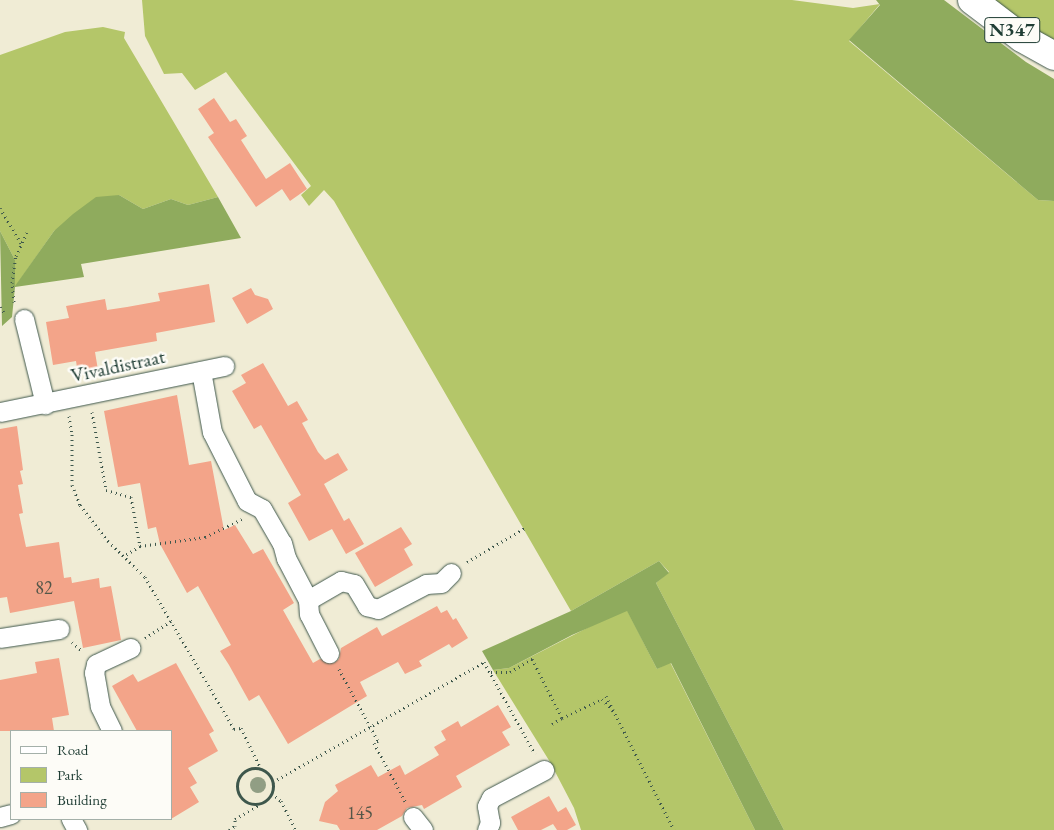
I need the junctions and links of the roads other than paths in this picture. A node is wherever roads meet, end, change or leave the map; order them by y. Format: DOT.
graph roads {
  1 [pos="972,0"];
  2 [pos="1054,56"];
  3 [pos="24,319"];
  4 [pos="224,366"];
  5 [pos="201,371"];
  6 [pos="44,404"];
  7 [pos="0,412"];
  8 [pos="451,573"];
  9 [pos="308,600"];
  10 [pos="59,630"];
  11 [pos="0,638"];
  12 [pos="130,648"];
  13 [pos="329,653"];
  14 [pos="112,730"];
  15 [pos="544,770"];
  16 [pos="487,830"];
  1 -- 2 [label="main road, N347"];
  3 -- 6 [label="street"];
  4 -- 5 [label="street, Vivaldistraat"];
  5 -- 6 [label="street, Vivaldistraat"];
  5 -- 9 [label="street"];
  6 -- 7 [label="street, Vivaldistraat"];
  8 -- 9 [label="street"];
  9 -- 13 [label="street"];
  10 -- 11 [label="street"];
  12 -- 14 [label="street"];
  15 -- 16 [label="street"];
}
